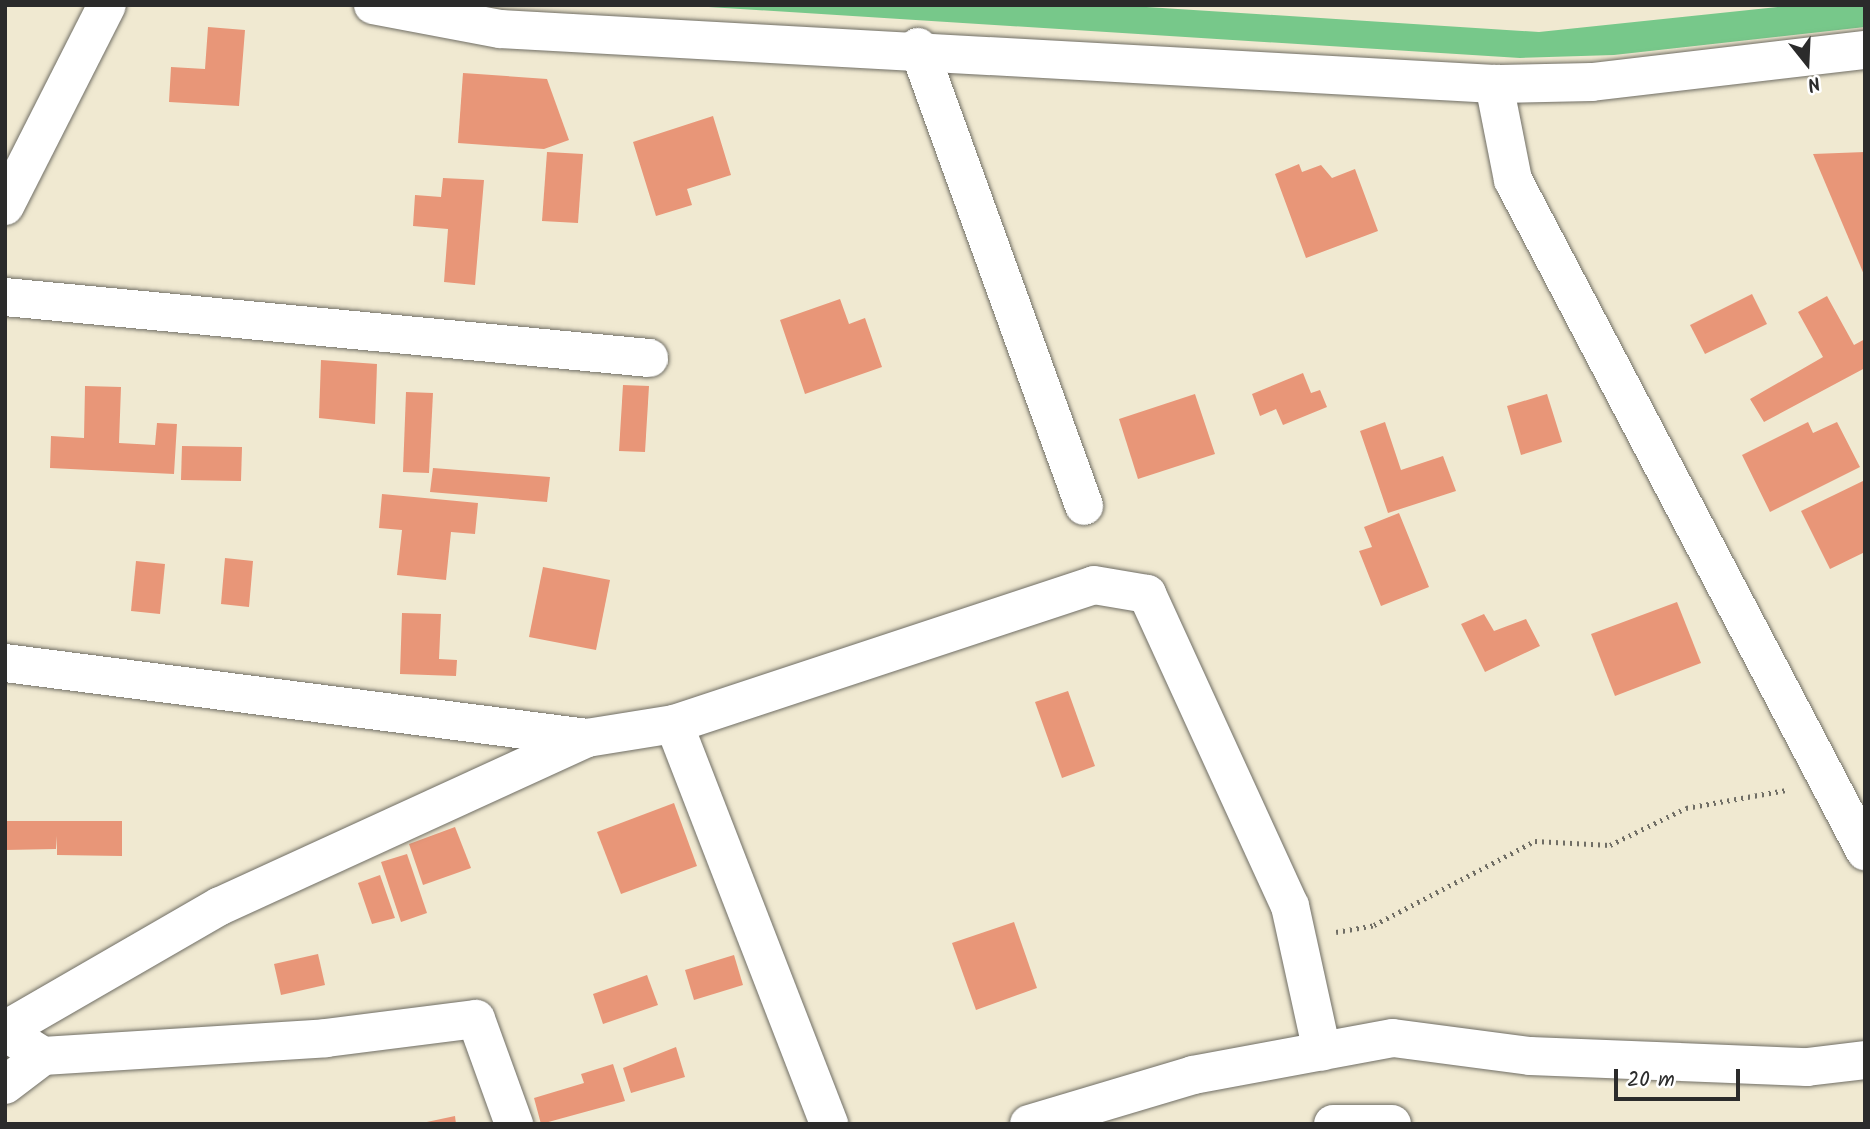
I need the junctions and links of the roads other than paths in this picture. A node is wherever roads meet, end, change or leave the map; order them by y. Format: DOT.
graph roads {
  1 [pos="107,5"];
  2 [pos="373,5"];
  3 [pos="918,47"];
  4 [pos="1865,50"];
  5 [pos="1494,84"];
  6 [pos="5,206"];
  7 [pos="5,297"];
  8 [pos="649,358"];
  9 [pos="1083,506"];
  10 [pos="5,663"];
  11 [pos="674,724"];
  12 [pos="587,738"];
  13 [pos="1865,851"];
  14 [pos="5,1031"];
  15 [pos="1322,1052"];
  16 [pos="43,1056"];
  17 [pos="1865,1060"];
  18 [pos="5,1085"];
  19 [pos="510,1114"];
  20 [pos="829,1124"];
  21 [pos="1029,1124"];
  22 [pos="1333,1124"];
  23 [pos="1392,1124"];
  1 -- 6 [label="street"];
  2 -- 3 [label="street"];
  3 -- 5 [label="street"];
  3 -- 9 [label="street"];
  4 -- 5 [label="street"];
  5 -- 13 [label="street"];
  7 -- 8 [label="street"];
  10 -- 12 [label="street"];
  11 -- 12 [label="street"];
  11 -- 15 [label="street"];
  11 -- 20 [label="street"];
  12 -- 14 [label="street"];
  14 -- 16 [label="street"];
  15 -- 17 [label="street"];
  15 -- 21 [label="street"];
  16 -- 18 [label="street"];
  16 -- 19 [label="street"];
  22 -- 23 [label="street"];
}
